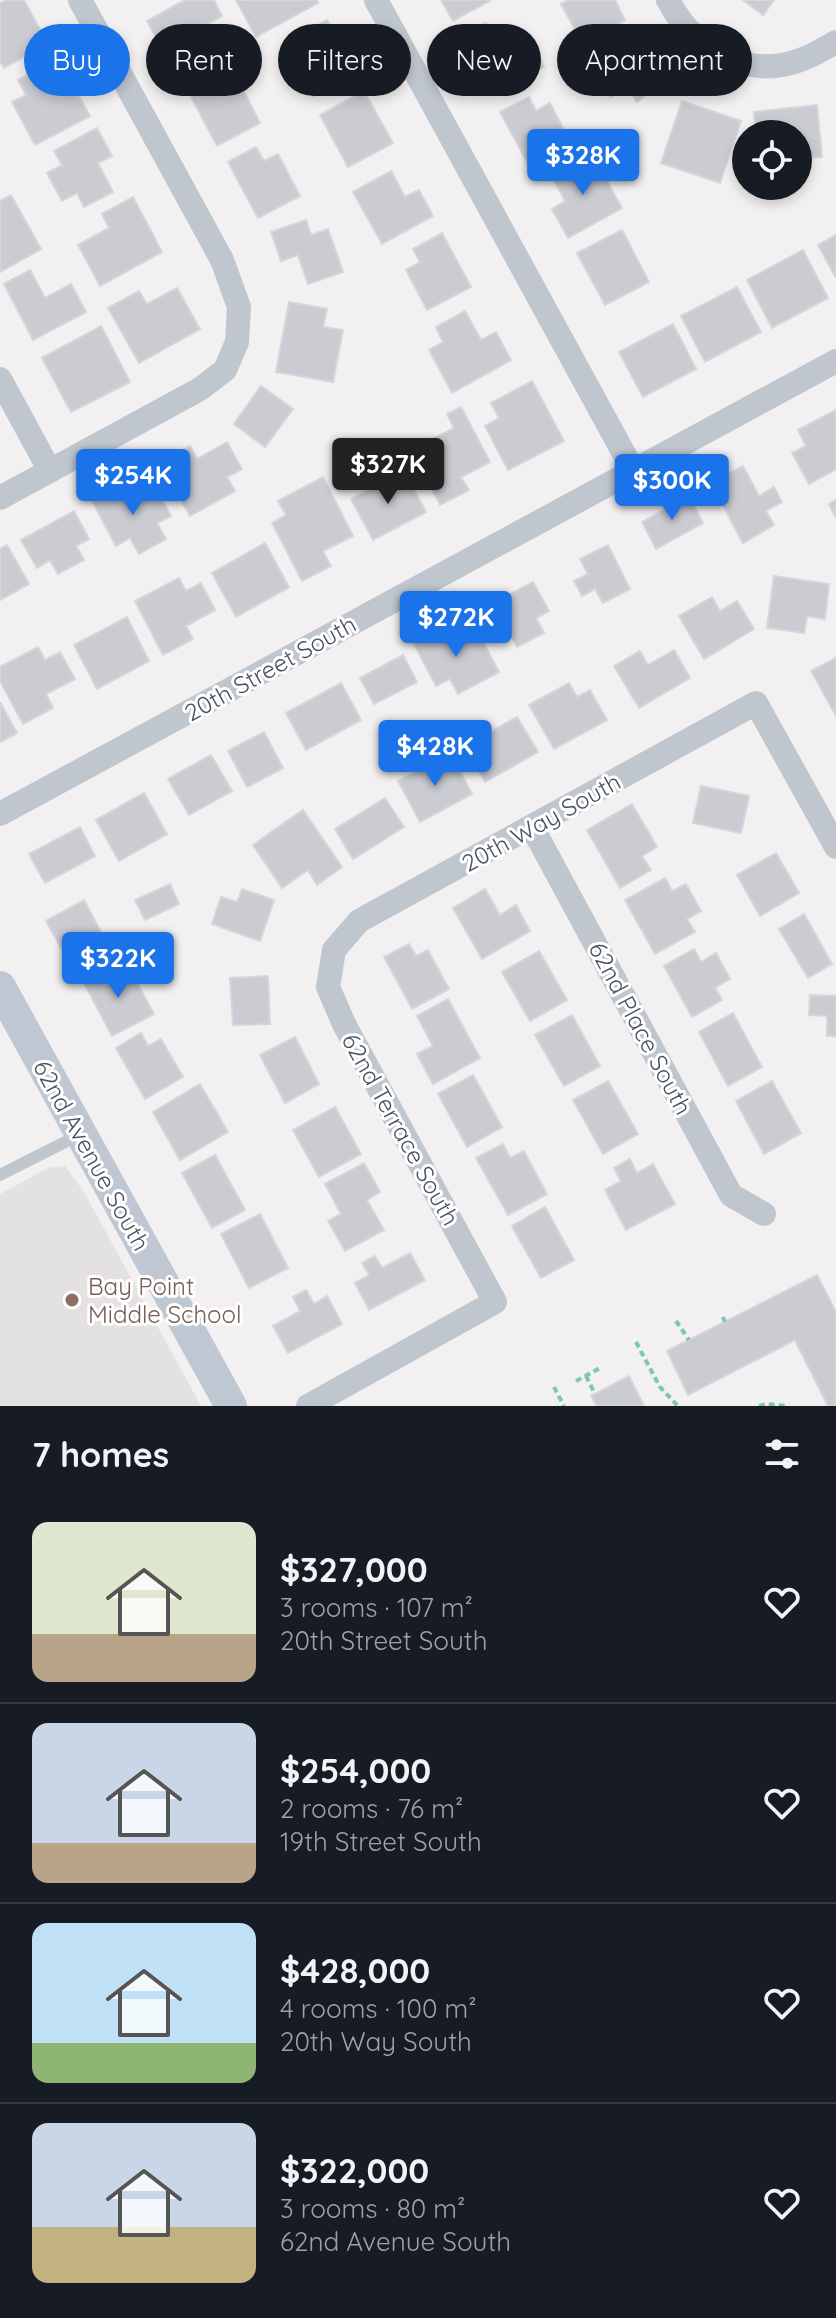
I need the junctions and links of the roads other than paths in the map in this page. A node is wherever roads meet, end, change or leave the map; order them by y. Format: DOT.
graph roads {
  1 [pos="80,0"];
  2 [pos="376,0"];
  3 [pos="668,0"];
  4 [pos="836,42"];
  5 [pos="836,361"];
  6 [pos="0,379"];
  7 [pos="633,470"];
  8 [pos="50,471"];
  9 [pos="0,498"];
  10 [pos="0,814"];
  11 [pos="532,827"];
  12 [pos="836,847"];
  13 [pos="334,950"];
  14 [pos="0,987"];
  15 [pos="81,1134"];
  16 [pos="0,1175"];
  17 [pos="764,1214"];
  18 [pos="231,1406"];
  19 [pos="308,1406"];
  1 -- 8 [label="street"];
  2 -- 7 [label="street"];
  3 -- 4 [label="street"];
  5 -- 7 [label="street, 20th Street South"];
  6 -- 8 [label="street"];
  7 -- 10 [label="street, 20th Street South"];
  8 -- 9 [label="street"];
  11 -- 12 [label="street, 20th Way South"];
  11 -- 13 [label="street, 20th Way South"];
  11 -- 17 [label="street, 62nd Place South"];
  13 -- 19 [label="street, 62nd Terrace South"];
  14 -- 15 [label="street, 62nd Avenue South"];
  15 -- 16 [label="lane"];
  15 -- 18 [label="street, 62nd Avenue South"];
}
